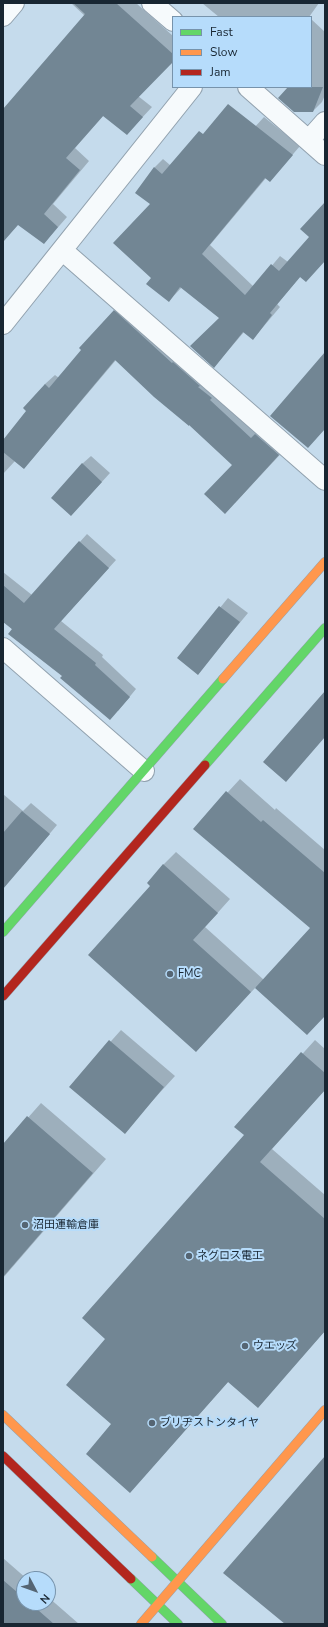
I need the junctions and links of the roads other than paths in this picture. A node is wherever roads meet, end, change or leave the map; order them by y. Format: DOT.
graph roads {
  1 [pos="14,3"];
  2 [pos="152,3"];
  3 [pos="3,16"];
  4 [pos="172,20"];
  5 [pos="191,88"];
  6 [pos="249,88"];
  7 [pos="325,122"];
  8 [pos="309,140"];
  9 [pos="325,155"];
  10 [pos="62,250"];
  11 [pos="3,324"];
  12 [pos="325,480"];
  13 [pos="325,562"];
  14 [pos="325,628"];
  15 [pos="3,648"];
  16 [pos="144,771"];
  17 [pos="3,932"];
  18 [pos="3,996"];
  19 [pos="325,1410"];
  20 [pos="3,1415"];
  21 [pos="3,1456"];
  22 [pos="176,1582"];
  23 [pos="158,1605"];
  24 [pos="141,1624"];
  25 [pos="178,1624"];
  26 [pos="222,1624"];
  1 -- 3 [label="street"];
  2 -- 4 [label="street"];
  5 -- 10 [label="street"];
  6 -- 8 [label="street"];
  7 -- 8 [label="street"];
  8 -- 9 [label="street"];
  10 -- 11 [label="street"];
  10 -- 12 [label="street"];
  13 -- 16 [label="street"];
  14 -- 18 [label="street"];
  15 -- 16 [label="street"];
  16 -- 17 [label="street"];
  19 -- 22 [label="street"];
  20 -- 22 [label="street"];
  21 -- 23 [label="street"];
  22 -- 23 [label="street"];
  22 -- 26 [label="street"];
  23 -- 24 [label="street"];
  23 -- 25 [label="street"];
}
